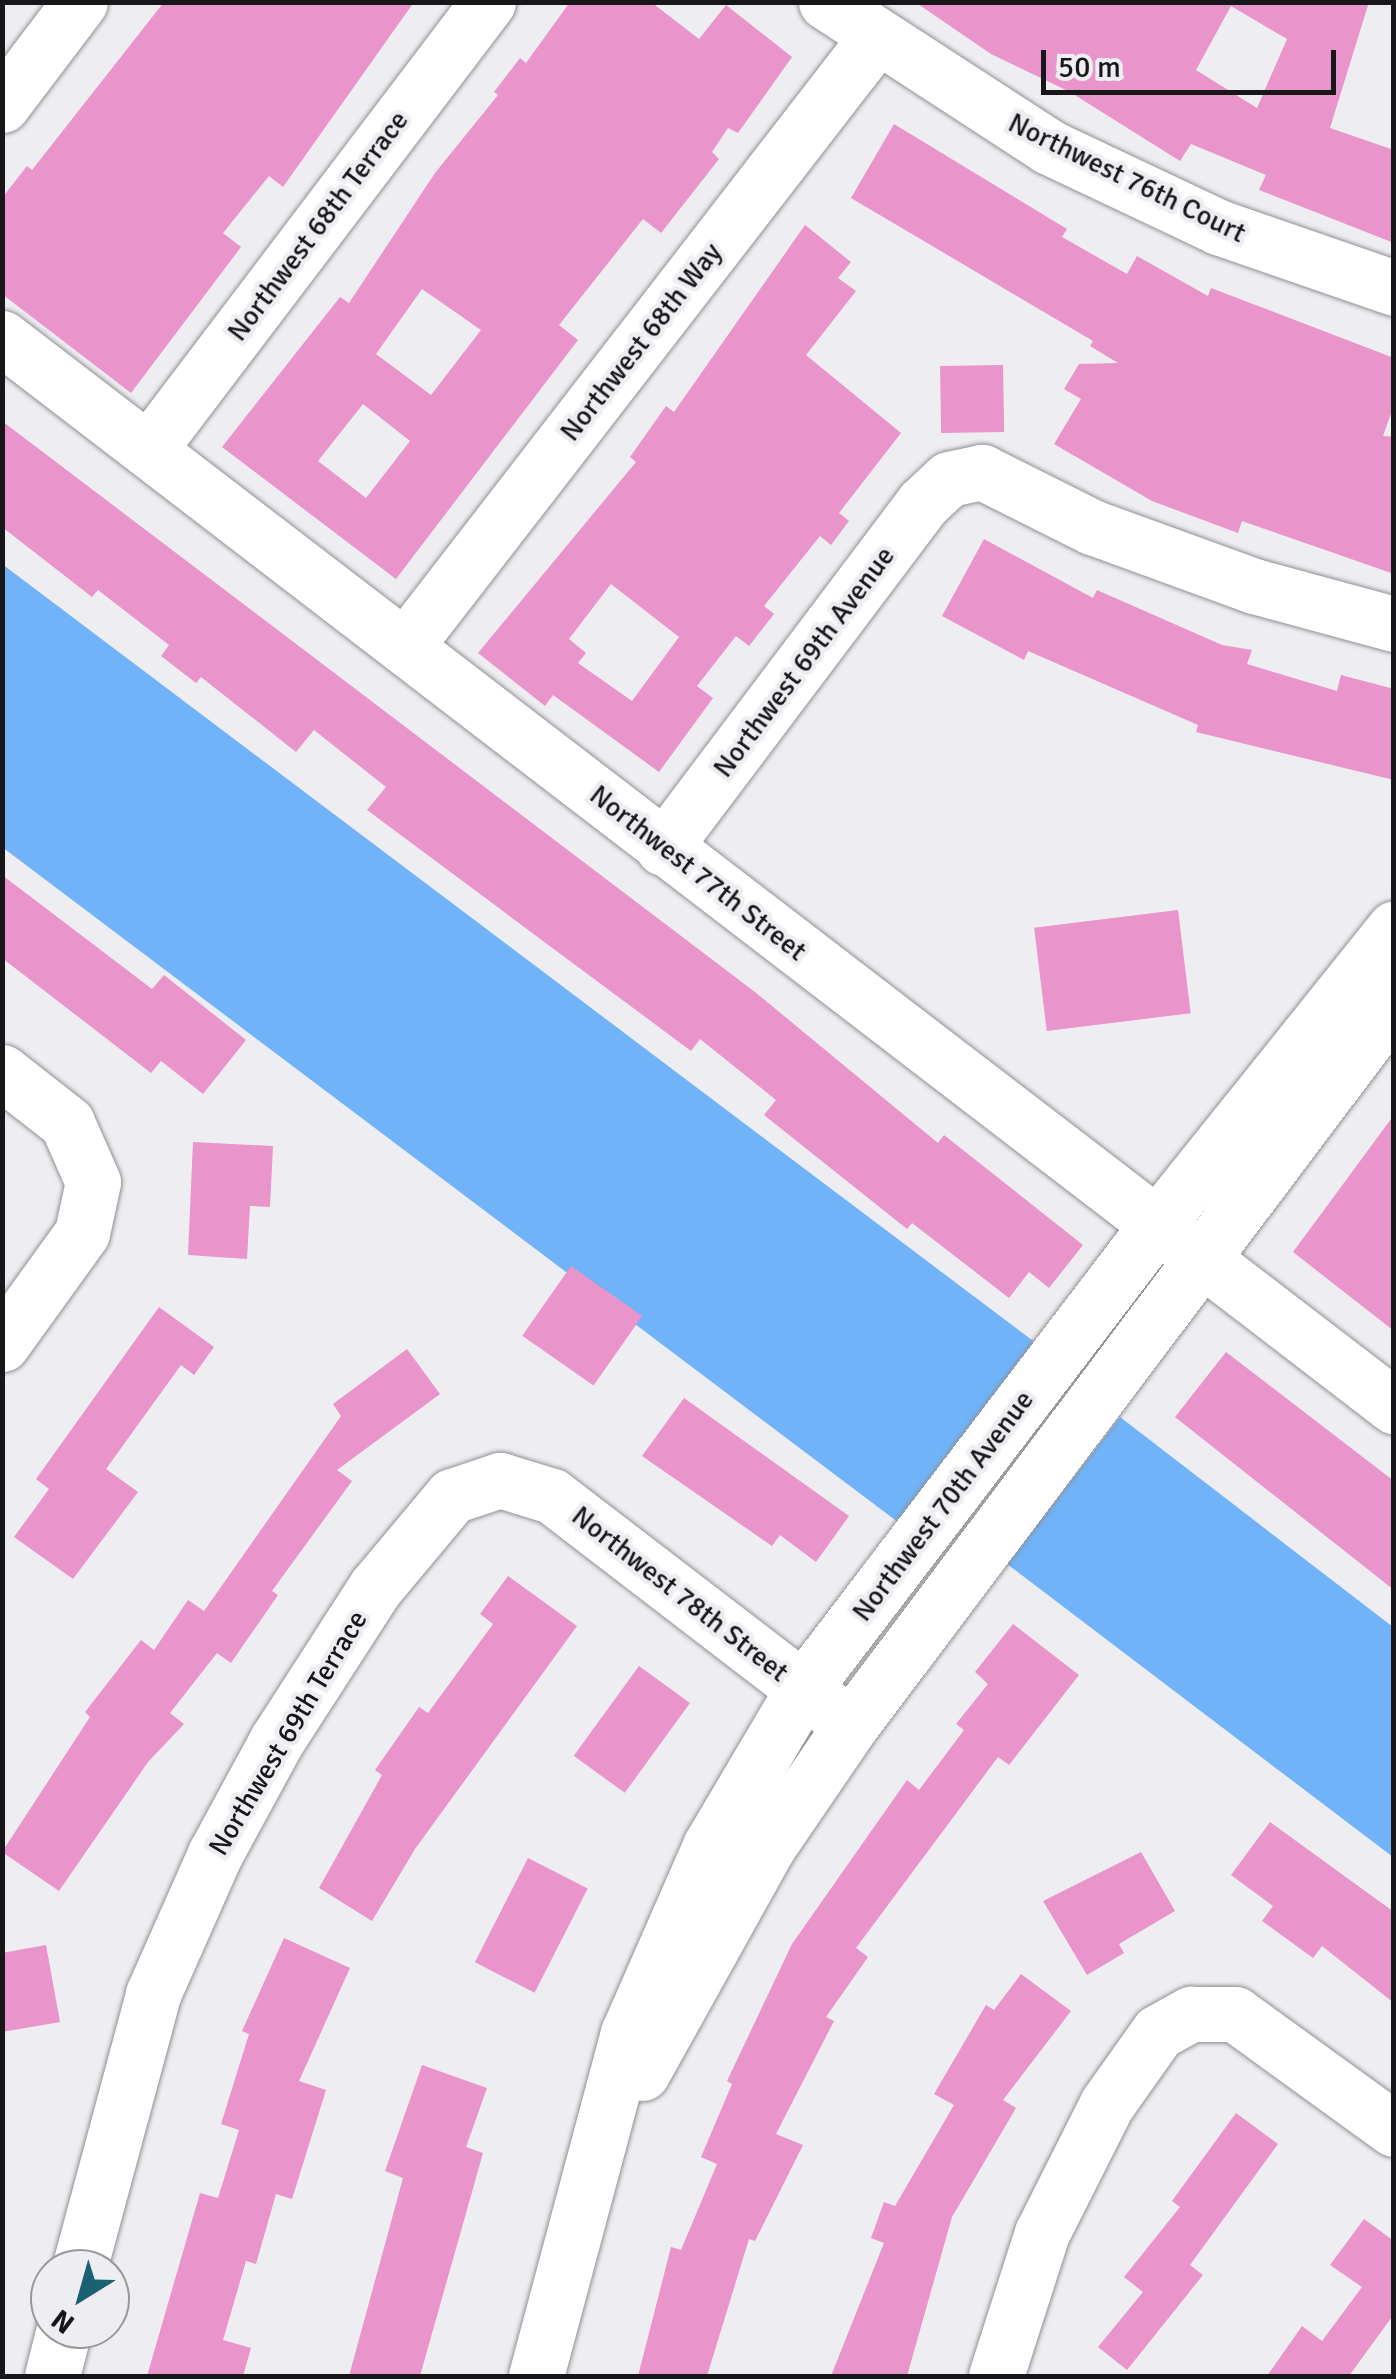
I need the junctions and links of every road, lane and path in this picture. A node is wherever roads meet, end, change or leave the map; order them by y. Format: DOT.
graph roads {
  1 [pos="80,2"];
  2 [pos="488,2"];
  3 [pos="826,2"];
  4 [pos="874,40"];
  5 [pos="2,106"];
  6 [pos="1394,288"];
  7 [pos="2,338"];
  8 [pos="149,449"];
  9 [pos="1394,624"];
  10 [pos="408,644"];
  11 [pos="663,848"];
  12 [pos="1394,929"];
  13 [pos="1394,1003"];
  14 [pos="2,1072"];
  15 [pos="1179,1239"];
  16 [pos="2,1344"];
  17 [pos="1394,1406"];
  18 [pos="500,1480"];
  19 [pos="803,1689"];
  20 [pos="850,1725"];
  21 [pos="1394,2129"];
  22 [pos="599,2144"];
  23 [pos="84,2249"];
  24 [pos="59,2349"];
  25 [pos="52,2376"];
  26 [pos="536,2376"];
  27 [pos="996,2376"];
  1 -- 5 [label="street"];
  2 -- 8 [label="street, Northwest 68th Terrace"];
  3 -- 4 [label="street, Northwest 76th Court"];
  4 -- 6 [label="street, Northwest 76th Court"];
  4 -- 10 [label="street, Northwest 68th Way"];
  7 -- 8 [label="street, Northwest 77th Street"];
  8 -- 10 [label="street, Northwest 77th Street"];
  9 -- 11 [label="street, Northwest 69th Avenue"];
  10 -- 11 [label="street, Northwest 77th Street"];
  11 -- 15 [label="street, Northwest 77th Street"];
  12 -- 15 [label="street, Northwest 70th Avenue"];
  13 -- 15 [label="street, Northwest 70th Avenue"];
  14 -- 16 [label="street"];
  15 -- 17 [label="street, Northwest 77th Street"];
  15 -- 19 [label="street, Northwest 70th Avenue"];
  15 -- 20 [label="street, Northwest 70th Avenue"];
  18 -- 19 [label="street, Northwest 78th Street"];
  18 -- 23 [label="street, Northwest 69th Terrace"];
  19 -- 20 [label="street, Northwest 78th Street"];
  19 -- 22 [label="street, Northwest 70th Avenue"];
  20 -- 22 [label="street, Northwest 70th Avenue"];
  21 -- 27 [label="street"];
  22 -- 26 [label="street, Northwest 70th Avenue"];
  24 -- 25 [label="street"];
}
